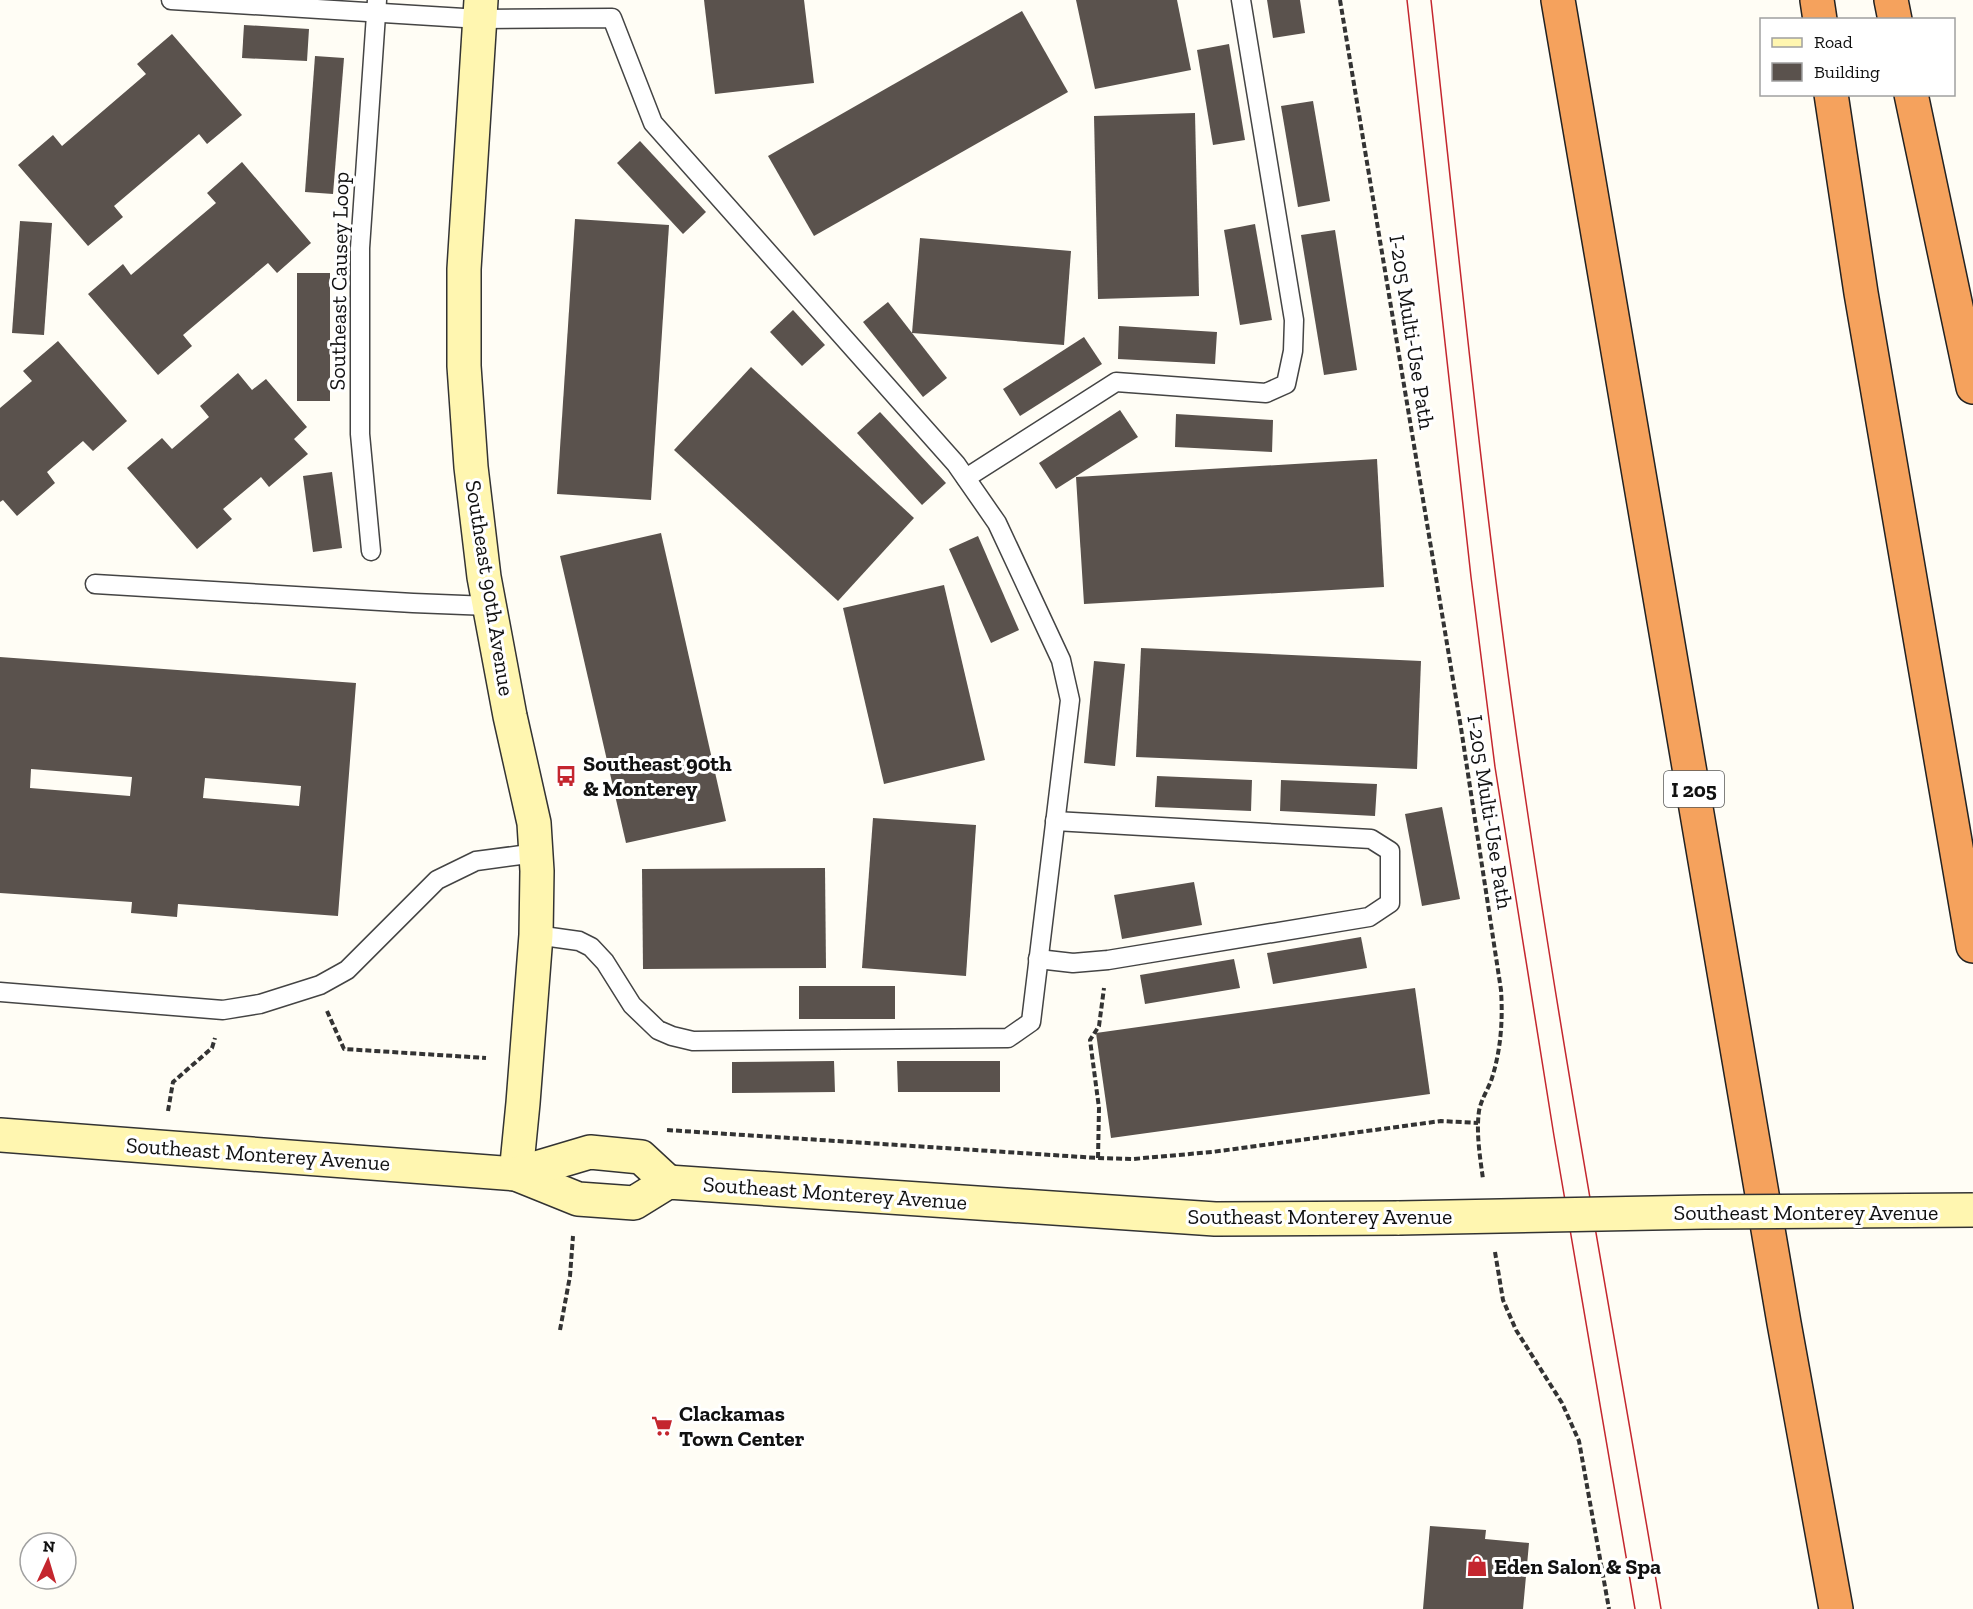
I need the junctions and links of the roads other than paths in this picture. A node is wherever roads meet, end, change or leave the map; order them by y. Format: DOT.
graph roads {
  1 [pos="171,0"];
  2 [pos="1241,0"];
  3 [pos="1558,0"];
  4 [pos="1817,0"];
  5 [pos="1891,0"];
  6 [pos="377,6"];
  7 [pos="481,9"];
  8 [pos="613,9"];
  9 [pos="1820,18"];
  10 [pos="1895,18"];
  11 [pos="1831,96"];
  12 [pos="1911,96"];
  13 [pos="1973,387"];
  14 [pos="966,478"];
  15 [pos="371,551"];
  16 [pos="95,584"];
  17 [pos="489,606"];
  18 [pos="1055,821"];
  19 [pos="536,853"];
  20 [pos="536,935"];
  21 [pos="1973,946"];
  22 [pos="1038,959"];
  23 [pos="0,992"];
  24 [pos="0,1135"];
  25 [pos="516,1174"];
  26 [pos="668,1182"];
  27 [pos="1973,1210"];
  28 [pos="1836,1609"];
  1 -- 6 [label="lane"];
  2 -- 14 [label="lane"];
  3 -- 28 [label="highway, I 205"];
  4 -- 9 [label="highway"];
  5 -- 10 [label="highway"];
  6 -- 7 [label="lane"];
  6 -- 15 [label="lane, Southeast Causey Loop"];
  7 -- 8 [label="lane"];
  7 -- 17 [label="main road, Southeast 90th Avenue"];
  8 -- 14 [label="lane"];
  11 -- 21 [label="highway"];
  12 -- 13 [label="highway"];
  14 -- 18 [label="lane"];
  16 -- 17 [label="lane"];
  17 -- 19 [label="main road, Southeast 90th Avenue"];
  18 -- 22 [label="lane"];
  18 -- 22 [label="lane"];
  19 -- 20 [label="main road, Southeast 90th Avenue"];
  19 -- 23 [label="lane"];
  20 -- 22 [label="lane"];
  20 -- 25 [label="main road, Southeast 90th Avenue"];
  24 -- 25 [label="main road, Southeast Monterey Avenue"];
  25 -- 26 [label="main road, Southeast Monterey Avenue"];
  25 -- 26 [label="main road, Southeast Monterey Avenue"];
  26 -- 27 [label="main road, Southeast Monterey Avenue, bridge"];
}
